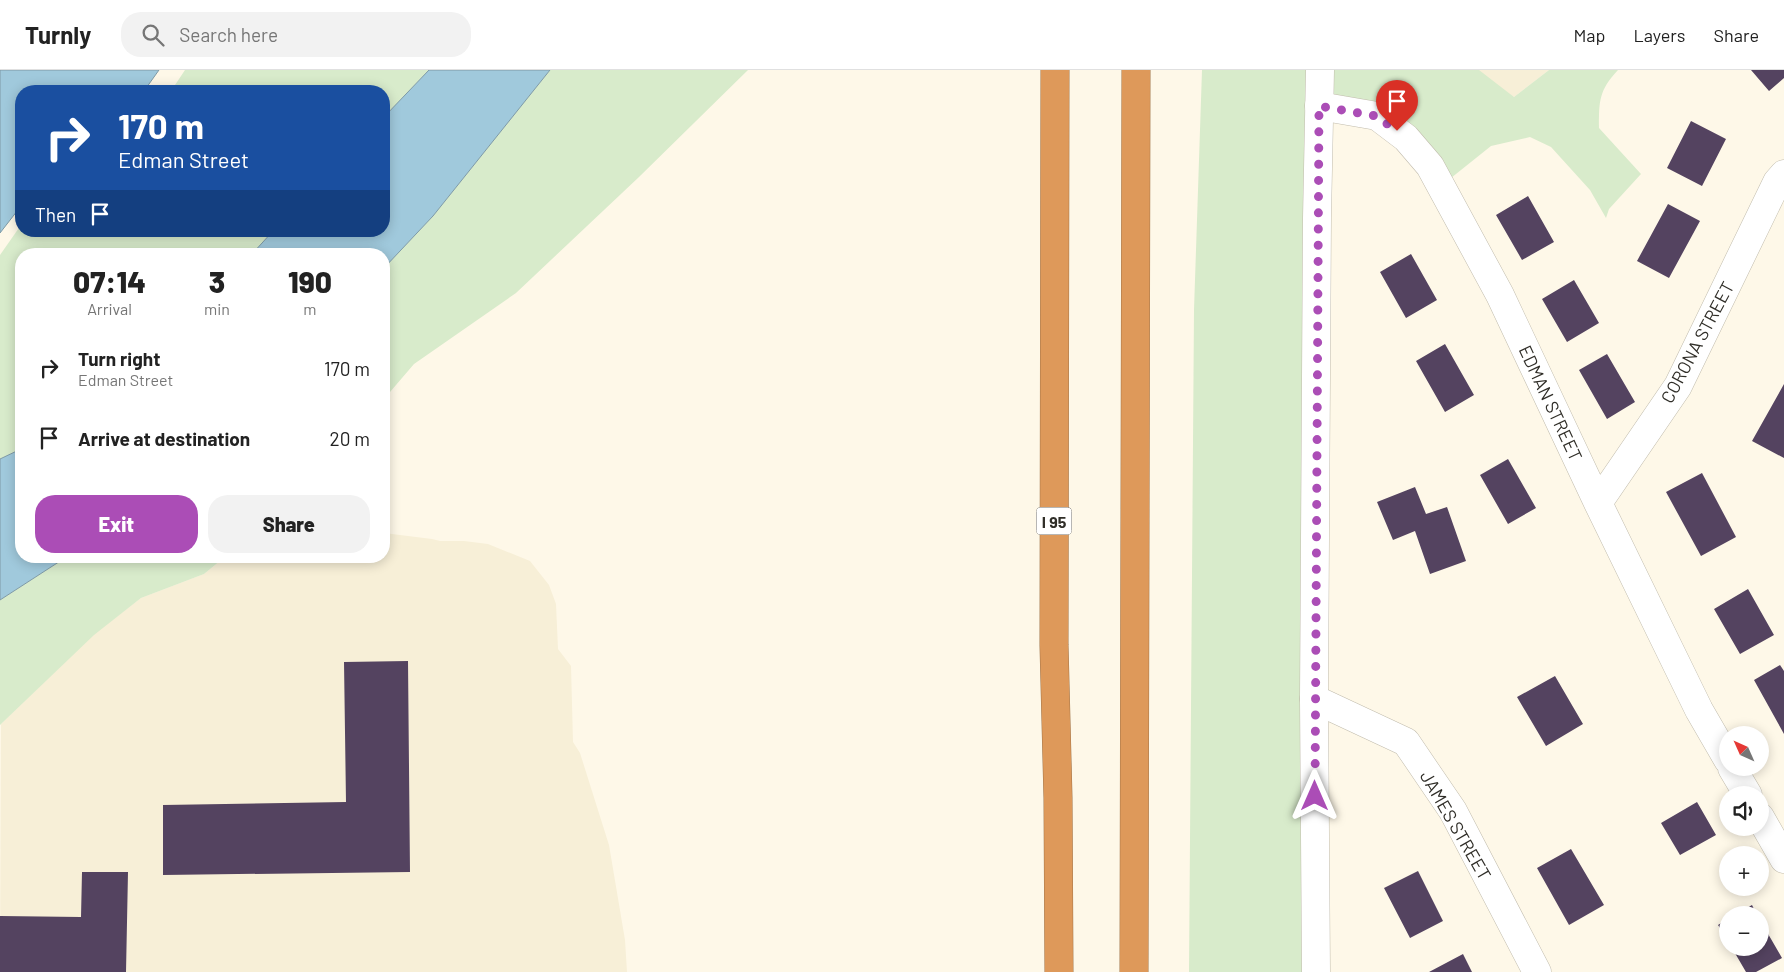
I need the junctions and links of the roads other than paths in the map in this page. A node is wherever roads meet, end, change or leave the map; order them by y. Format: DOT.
graph roads {
  1 [pos="1055,70"];
  2 [pos="1136,70"];
  3 [pos="1320,70"];
  4 [pos="1319,106"];
  5 [pos="1782,181"];
  6 [pos="1598,503"];
  7 [pos="1314,699"];
  8 [pos="1719,744"];
  9 [pos="1769,833"];
  10 [pos="1784,859"];
  11 [pos="1059,972"];
  12 [pos="1134,972"];
  13 [pos="1316,972"];
  14 [pos="1537,972"];
  1 -- 11 [label="highway, I 95"];
  2 -- 12 [label="highway"];
  3 -- 4 [label="street"];
  4 -- 6 [label="street, EDMAN STREET"];
  4 -- 7 [label="street"];
  5 -- 6 [label="street, CORONA STREET"];
  6 -- 8 [label="street, EDMAN STREET"];
  7 -- 13 [label="street"];
  7 -- 14 [label="street, JAMES STREET"];
  9 -- 10 [label="street"];
}
